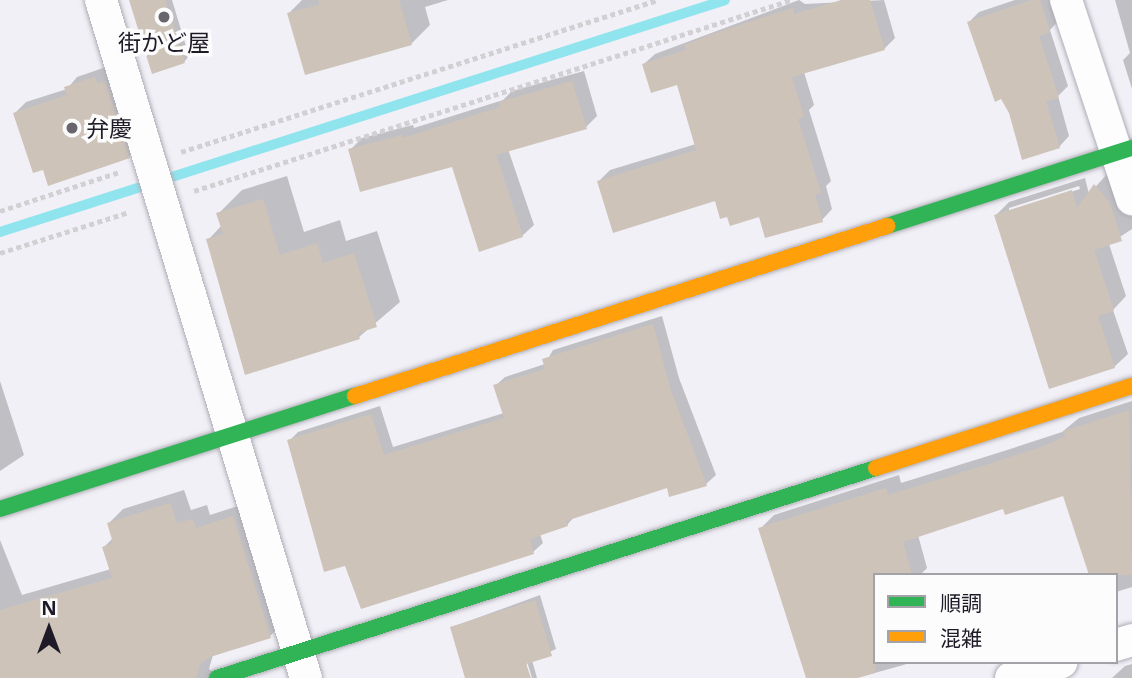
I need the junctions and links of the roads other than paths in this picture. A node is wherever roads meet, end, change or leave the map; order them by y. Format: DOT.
graph roads {
  1 [pos="101,0"];
  2 [pos="1066,0"];
  3 [pos="1125,151"];
  4 [pos="1132,199"];
  5 [pos="1132,386"];
  6 [pos="235,432"];
  7 [pos="0,509"];
  8 [pos="1056,664"];
  9 [pos="302,665"];
  10 [pos="216,678"];
  11 [pos="1011,678"];
  1 -- 6 [label="street"];
  2 -- 3 [label="street"];
  3 -- 4 [label="street"];
  3 -- 6 [label="street"];
  5 -- 9 [label="street"];
  6 -- 7 [label="street"];
  6 -- 9 [label="street"];
  8 -- 11 [label="street"];
  9 -- 10 [label="street"];
}
